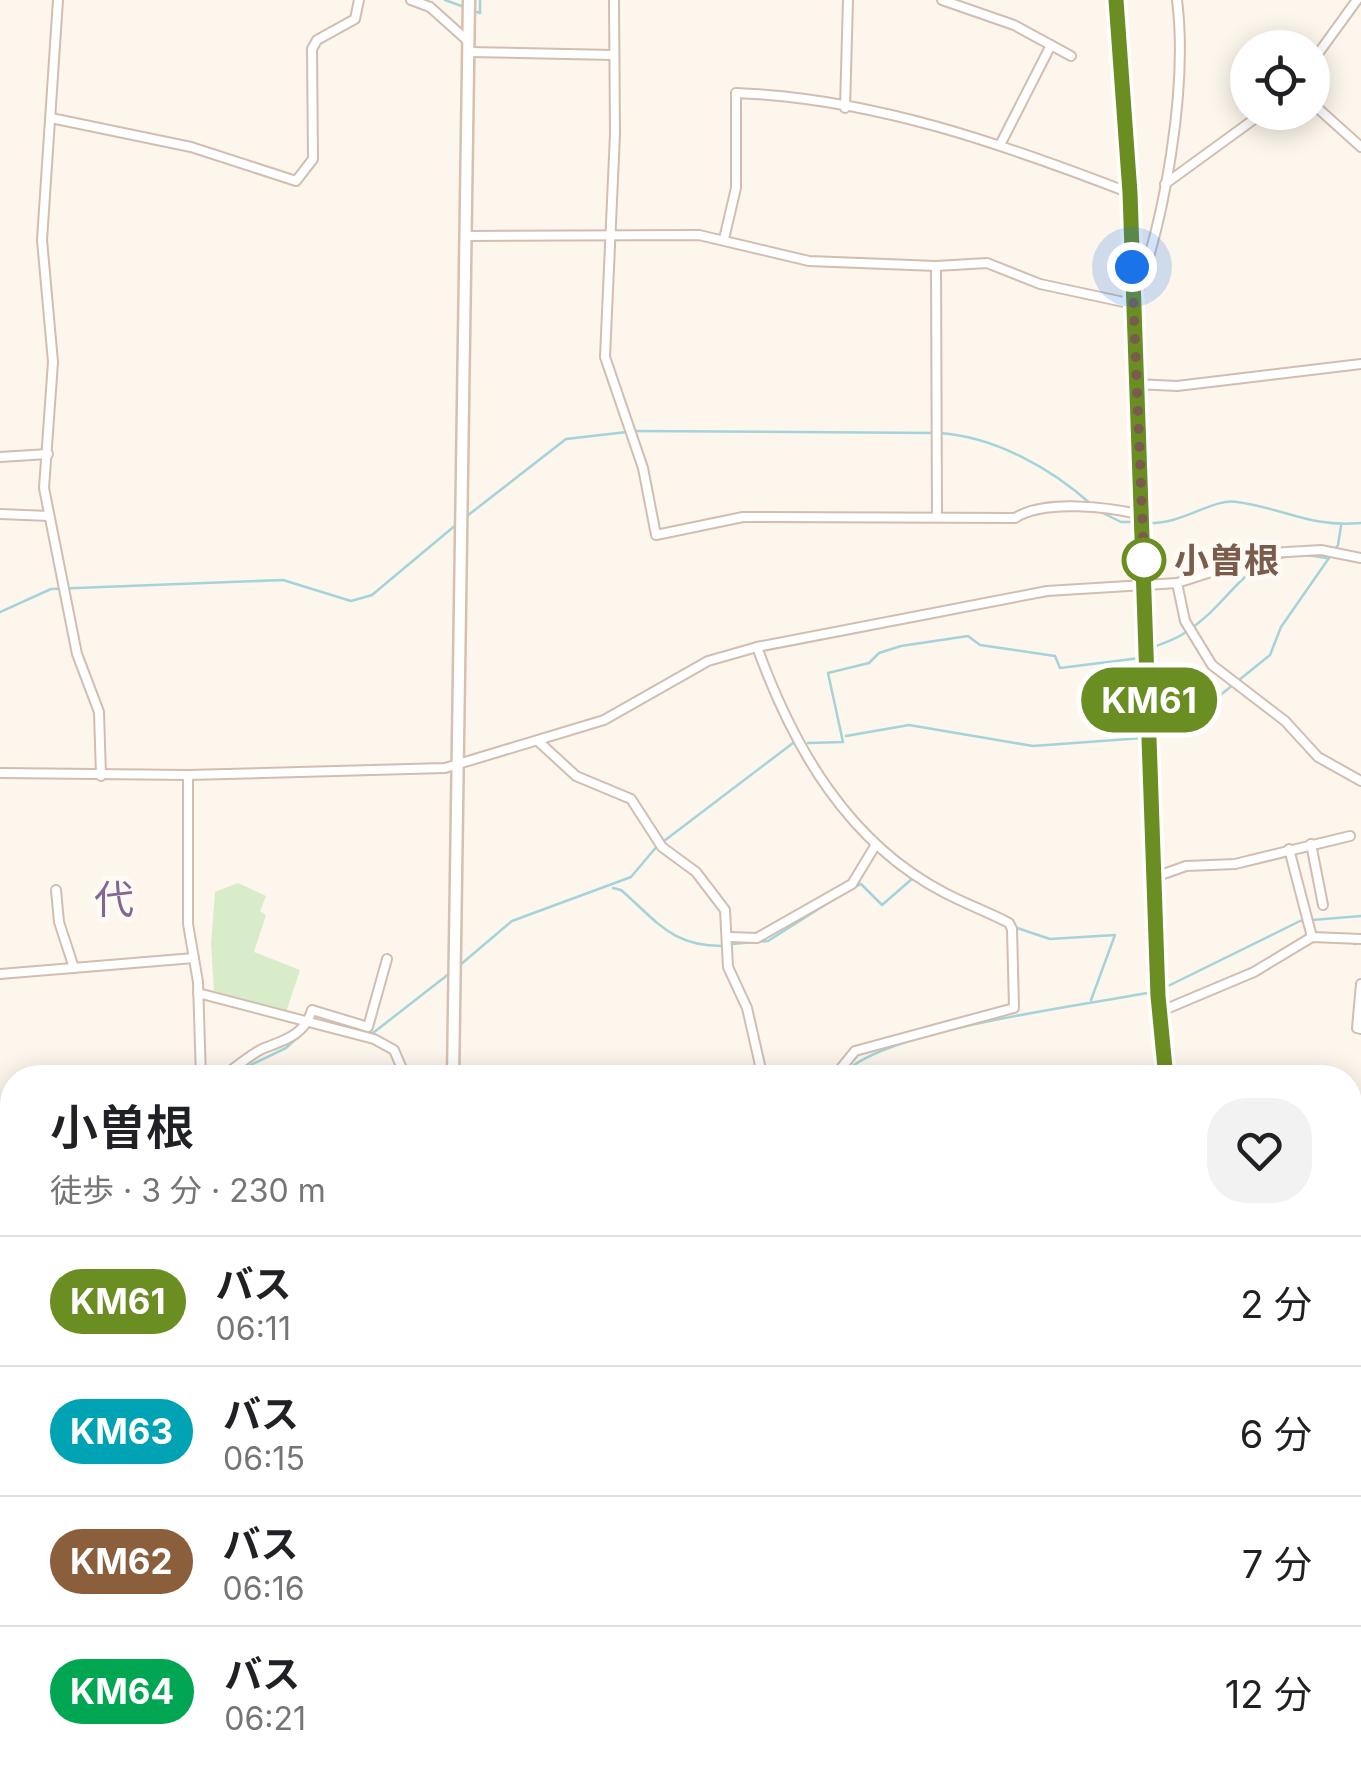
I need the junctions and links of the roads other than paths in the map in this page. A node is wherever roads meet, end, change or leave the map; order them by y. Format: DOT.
graph roads {
  1 [pos="58,0"];
  2 [pos="359,0"];
  3 [pos="411,0"];
  4 [pos="469,0"];
  5 [pos="614,0"];
  6 [pos="848,0"];
  7 [pos="942,0"];
  8 [pos="1116,0"];
  9 [pos="1178,0"];
  10 [pos="1357,0"];
  11 [pos="1330,37"];
  12 [pos="1051,45"];
  13 [pos="469,47"];
  14 [pos="613,55"];
  15 [pos="1071,56"];
  16 [pos="844,108"];
  17 [pos="50,118"];
  18 [pos="1330,119"];
  19 [pos="1239,130"];
  20 [pos="1001,143"];
  21 [pos="1361,147"];
  22 [pos="1164,184"];
  23 [pos="1130,193"];
  24 [pos="611,232"];
  25 [pos="466,236"];
  26 [pos="724,239"];
  27 [pos="936,266"];
  28 [pos="1133,304"];
  29 [pos="1361,364"];
  30 [pos="1136,384"];
  31 [pos="48,454"];
  32 [pos="0,457"];
  33 [pos="0,514"];
  34 [pos="49,516"];
  35 [pos="937,517"];
  36 [pos="1143,520"];
  37 [pos="1361,558"];
  38 [pos="1177,582"];
  39 [pos="1145,586"];
  40 [pos="757,647"];
  41 [pos="538,740"];
  42 [pos="458,762"];
  43 [pos="0,773"];
  44 [pos="188,775"];
  45 [pos="100,776"];
  46 [pos="1361,781"];
  47 [pos="1350,836"];
  48 [pos="1312,844"];
  49 [pos="875,846"];
  50 [pos="1289,849"];
  51 [pos="1154,876"];
  52 [pos="56,890"];
  53 [pos="1324,905"];
  54 [pos="1312,937"];
  55 [pos="728,938"];
  56 [pos="1361,939"];
  57 [pos="194,958"];
  58 [pos="386,960"];
  59 [pos="74,968"];
  60 [pos="0,974"];
  61 [pos="1361,984"];
  62 [pos="198,994"];
  63 [pos="1360,996"];
  64 [pos="1159,1012"];
  65 [pos="308,1021"];
  66 [pos="1361,1029"];
  67 [pos="201,1065"];
  68 [pos="239,1065"];
  69 [pos="400,1065"];
  70 [pos="453,1065"];
  71 [pos="760,1065"];
  72 [pos="844,1065"];
  73 [pos="1165,1065"];
  1 -- 17 [label="street"];
  2 -- 17 [label="street"];
  3 -- 13 [label="street"];
  4 -- 13 [label="street"];
  5 -- 14 [label="street"];
  6 -- 16 [label="street"];
  7 -- 12 [label="street"];
  8 -- 23 [label="street"];
  9 -- 22 [label="street"];
  10 -- 11 [label="street"];
  12 -- 15 [label="street"];
  12 -- 20 [label="street"];
  13 -- 14 [label="street"];
  13 -- 25 [label="street"];
  14 -- 24 [label="street"];
  16 -- 20 [label="street"];
  16 -- 26 [label="street"];
  17 -- 31 [label="street"];
  18 -- 21 [label="street"];
  19 -- 22 [label="street"];
  20 -- 23 [label="street"];
  22 -- 28 [label="street"];
  23 -- 28 [label="street"];
  24 -- 25 [label="street"];
  24 -- 26 [label="street"];
  24 -- 35 [label="street"];
  25 -- 42 [label="street"];
  26 -- 27 [label="street"];
  27 -- 28 [label="street"];
  27 -- 35 [label="street"];
  28 -- 30 [label="street"];
  29 -- 30 [label="street"];
  30 -- 36 [label="street"];
  31 -- 32 [label="street"];
  31 -- 34 [label="street"];
  33 -- 34 [label="street"];
  34 -- 45 [label="street"];
  35 -- 36 [label="street"];
  36 -- 39 [label="street"];
  37 -- 38 [label="street"];
  38 -- 39 [label="street"];
  38 -- 46 [label="street"];
  39 -- 40 [label="street"];
  39 -- 51 [label="street"];
  40 -- 41 [label="street"];
  40 -- 49 [label="street"];
  41 -- 42 [label="street"];
  41 -- 55 [label="street"];
  42 -- 44 [label="street"];
  42 -- 70 [label="street"];
  43 -- 45 [label="street"];
  44 -- 45 [label="street"];
  44 -- 57 [label="street"];
  47 -- 48 [label="street"];
  48 -- 50 [label="street"];
  48 -- 53 [label="street"];
  49 -- 55 [label="street"];
  49 -- 72 [label="street"];
  50 -- 51 [label="street"];
  50 -- 54 [label="street"];
  51 -- 64 [label="street"];
  52 -- 59 [label="street"];
  54 -- 56 [label="street"];
  54 -- 64 [label="street"];
  55 -- 71 [label="street"];
  57 -- 59 [label="street"];
  57 -- 62 [label="street"];
  58 -- 65 [label="street"];
  59 -- 60 [label="street"];
  61 -- 63 [label="street"];
  62 -- 65 [label="street"];
  62 -- 67 [label="street"];
  63 -- 66 [label="street"];
  64 -- 73 [label="street"];
  65 -- 68 [label="street"];
  65 -- 69 [label="street"];
}
